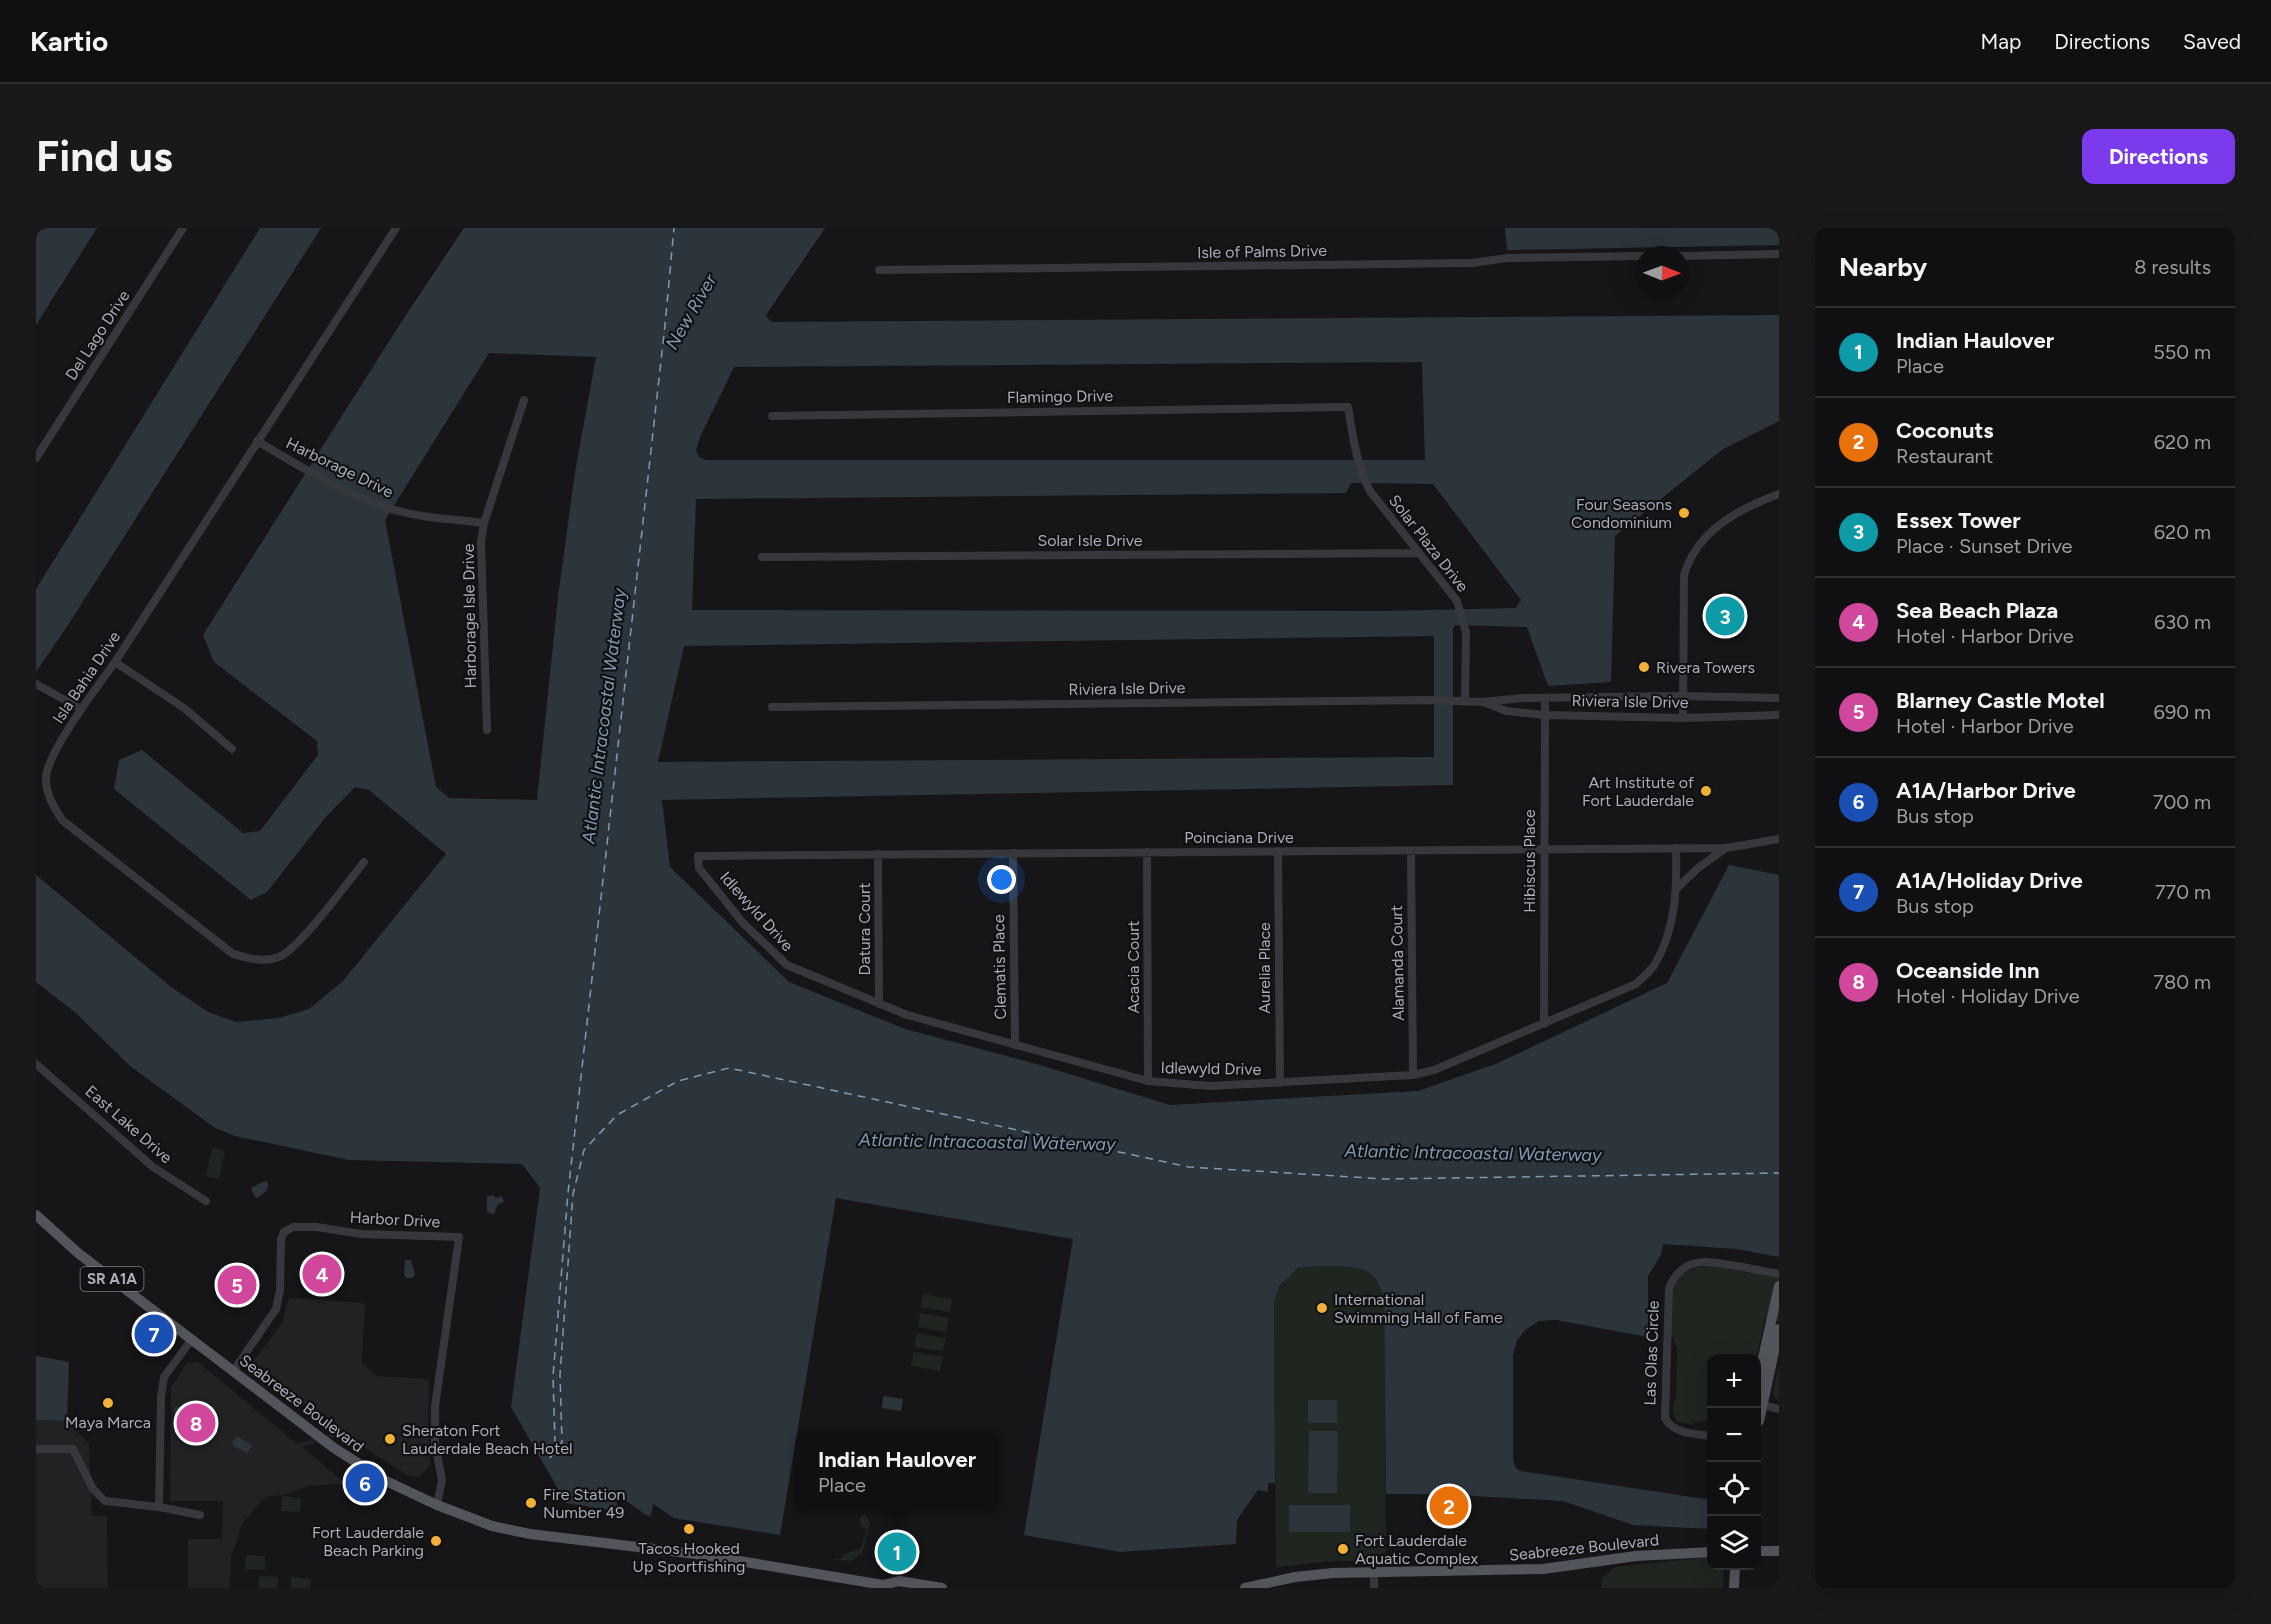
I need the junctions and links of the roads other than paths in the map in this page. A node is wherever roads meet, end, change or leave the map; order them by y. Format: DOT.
graph roads {
  1 [pos="183,228"];
  2 [pos="396,228"];
  3 [pos="1779,254"];
  4 [pos="1635,256"];
  5 [pos="1689,256"];
  6 [pos="879,270"];
  7 [pos="524,400"];
  8 [pos="1348,407"];
  9 [pos="772,416"];
  10 [pos="257,441"];
  11 [pos="36,458"];
  12 [pos="1779,494"];
  13 [pos="484,523"];
  14 [pos="1419,553"];
  15 [pos="762,557"];
  16 [pos="115,662"];
  17 [pos="36,684"];
  18 [pos="1682,696"];
  19 [pos="1545,698"];
  20 [pos="1779,698"];
  21 [pos="1461,700"];
  22 [pos="1483,702"];
  23 [pos="772,707"];
  24 [pos="81,709"];
  25 [pos="1545,715"];
  26 [pos="1779,715"];
  27 [pos="1683,717"];
  28 [pos="487,730"];
  29 [pos="232,749"];
  30 [pos="1779,839"];
  31 [pos="1676,848"];
  32 [pos="1727,848"];
  33 [pos="1544,850"];
  34 [pos="1278,851"];
  35 [pos="1411,851"];
  36 [pos="1147,852"];
  37 [pos="1013,853"];
  38 [pos="878,854"];
  39 [pos="698,856"];
  40 [pos="364,862"];
  41 [pos="1677,888"];
  42 [pos="879,1004"];
  43 [pos="1544,1024"];
  44 [pos="1015,1045"];
  45 [pos="36,1064"];
  46 [pos="1413,1075"];
  47 [pos="1148,1081"];
  48 [pos="1280,1083"];
  49 [pos="206,1201"];
  50 [pos="36,1215"];
  51 [pos="1779,1274"];
  52 [pos="1779,1286"];
  53 [pos="1779,1329"];
  54 [pos="192,1339"];
  55 [pos="234,1370"];
  56 [pos="1764,1377"];
  57 [pos="1761,1382"];
  58 [pos="1763,1406"];
  59 [pos="1779,1409"];
  60 [pos="1761,1414"];
  61 [pos="1707,1435"];
  62 [pos="37,1450"];
  63 [pos="437,1505"];
  64 [pos="159,1507"];
  65 [pos="200,1515"];
  66 [pos="1761,1551"];
  67 [pos="1779,1551"];
  68 [pos="1707,1552"];
  69 [pos="1735,1570"];
  70 [pos="1374,1571"];
  71 [pos="885,1586"];
  72 [pos="942,1588"];
  73 [pos="1245,1588"];
  74 [pos="1374,1588"];
  75 [pos="1734,1588"];
  1 -- 11 [label="street, Del Lago Drive"];
  2 -- 10 [label="street, Isla Bahia Drive"];
  3 -- 5 [label="street"];
  4 -- 6 [label="street, Isle of Palms Drive"];
  7 -- 13 [label="street, Harborage Isle Drive"];
  8 -- 9 [label="street, Flamingo Drive"];
  8 -- 14 [label="street, Solar Plaza Drive"];
  10 -- 13 [label="street, Harborage Drive"];
  10 -- 16 [label="street, Isla Bahia Drive"];
  12 -- 18 [label="street"];
  13 -- 28 [label="street, Harborage Isle Drive"];
  14 -- 15 [label="street, Solar Isle Drive"];
  14 -- 21 [label="street, Solar Plaza Drive"];
  16 -- 24 [label="street, Isla Bahia Drive"];
  16 -- 29 [label="street"];
  17 -- 24 [label="street"];
  18 -- 19 [label="street, Riviera Isle Drive"];
  18 -- 20 [label="street, Riviera Isle Drive"];
  18 -- 27 [label="street"];
  19 -- 22 [label="street, Riviera Isle Drive"];
  19 -- 25 [label="street, Hibiscus Place"];
  21 -- 22 [label="street, Riviera Isle Drive"];
  21 -- 23 [label="street, Riviera Isle Drive"];
  22 -- 25 [label="street, Riviera Isle Drive"];
  24 -- 40 [label="street, Isla Bahia Drive"];
  25 -- 27 [label="street, Riviera Isle Drive"];
  25 -- 33 [label="street, Hibiscus Place"];
  26 -- 27 [label="street, Riviera Isle Drive"];
  30 -- 32 [label="street, Poinciana Drive"];
  31 -- 32 [label="street, Poinciana Drive"];
  31 -- 33 [label="street, Poinciana Drive"];
  31 -- 41 [label="street, Idlewyld Drive"];
  32 -- 41 [label="street"];
  33 -- 35 [label="street, Poinciana Drive"];
  33 -- 43 [label="street, Hibiscus Place"];
  34 -- 35 [label="street, Poinciana Drive"];
  34 -- 36 [label="street, Poinciana Drive"];
  34 -- 48 [label="street, Aurelia Place"];
  35 -- 46 [label="street, Alamanda Court"];
  36 -- 37 [label="street, Poinciana Drive"];
  36 -- 47 [label="street, Acacia Court"];
  37 -- 38 [label="street, Poinciana Drive"];
  37 -- 44 [label="street, Clematis Place"];
  38 -- 39 [label="street, Poinciana Drive"];
  38 -- 42 [label="street, Datura Court"];
  39 -- 42 [label="street, Idlewyld Drive"];
  41 -- 43 [label="street, Idlewyld Drive"];
  42 -- 44 [label="street, Idlewyld Drive"];
  43 -- 46 [label="street, Idlewyld Drive"];
  44 -- 47 [label="street, Idlewyld Drive"];
  45 -- 49 [label="street, East Lake Drive"];
  46 -- 48 [label="street, Idlewyld Drive"];
  47 -- 48 [label="street, Idlewyld Drive"];
  50 -- 54 [label="main road, Seabreeze Boulevard / SR A1A"];
  51 -- 61 [label="street, Las Olas Circle"];
  52 -- 56 [label="main road"];
  53 -- 56 [label="main road"];
  54 -- 55 [label="main road, Seabreeze Boulevard / SR A1A"];
  54 -- 64 [label="street"];
  55 -- 63 [label="main road, Seabreeze Boulevard / SR A1A"];
  55 -- 63 [label="street, Harbor Drive"];
  56 -- 57 [label="main road"];
  56 -- 58 [label="main road"];
  58 -- 59 [label="street"];
  58 -- 60 [label="main road"];
  62 -- 64 [label="street"];
  63 -- 71 [label="main road, Seabreeze Boulevard / SR A1A"];
  64 -- 65 [label="street"];
  66 -- 67 [label="main road"];
  68 -- 70 [label="main road, Seabreeze Boulevard"];
  69 -- 75 [label="main road"];
  70 -- 73 [label="main road, Seabreeze Boulevard"];
  70 -- 74 [label="street"];
  71 -- 72 [label="main road, Seabreeze Boulevard / SR A1A"];
}
